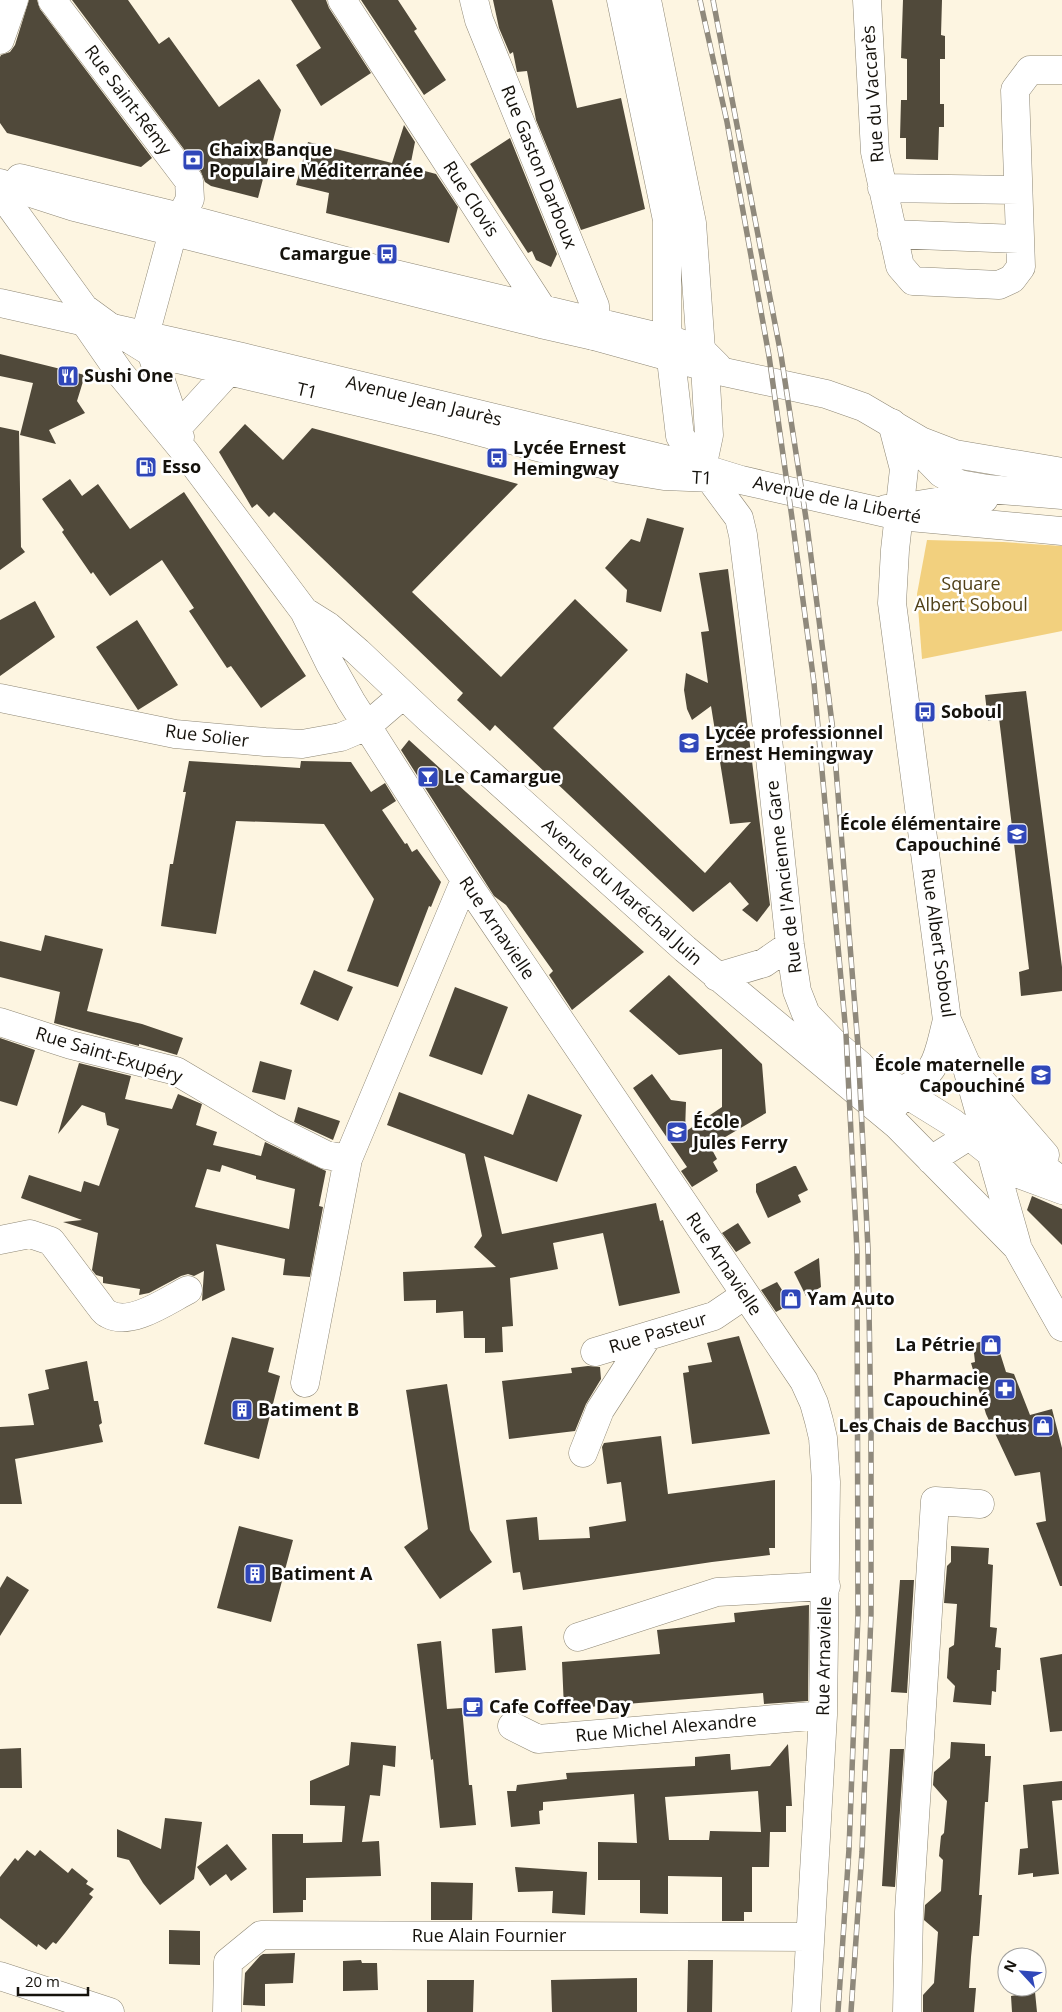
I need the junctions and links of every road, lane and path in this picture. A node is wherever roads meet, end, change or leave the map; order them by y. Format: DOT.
graph roads {
  1 [pos="14,0"];
  2 [pos="52,0"];
  3 [pos="342,0"];
  4 [pos="474,0"];
  5 [pos="620,0"];
  6 [pos="648,0"];
  7 [pos="867,0"];
  8 [pos="0,40"];
  9 [pos="1062,70"];
  10 [pos="0,172"];
  11 [pos="0,183"];
  12 [pos="882,188"];
  13 [pos="1018,190"];
  14 [pos="0,192"];
  15 [pos="177,225"];
  16 [pos="892,234"];
  17 [pos="1020,239"];
  18 [pos="0,303"];
  19 [pos="542,317"];
  20 [pos="84,322"];
  21 [pos="110,327"];
  22 [pos="595,329"];
  23 [pos="149,344"];
  24 [pos="669,348"];
  25 [pos="710,363"];
  26 [pos="235,365"];
  27 [pos="892,423"];
  28 [pos="181,440"];
  29 [pos="1062,472"];
  30 [pos="706,473"];
  31 [pos="1062,495"];
  32 [pos="1062,506"];
  33 [pos="899,512"];
  34 [pos="1062,531"];
  35 [pos="304,611"];
  36 [pos="403,694"];
  37 [pos="0,698"];
  38 [pos="367,726"];
  39 [pos="465,880"];
  40 [pos="790,945"];
  41 [pos="717,977"];
  42 [pos="948,1020"];
  43 [pos="0,1022"];
  44 [pos="965,1062"];
  45 [pos="860,1065"];
  46 [pos="901,1091"];
  47 [pos="981,1139"];
  48 [pos="348,1159"];
  49 [pos="931,1160"];
  50 [pos="1062,1175"];
  51 [pos="1062,1182"];
  52 [pos="1062,1190"];
  53 [pos="0,1240"];
  54 [pos="1017,1247"];
  55 [pos="188,1290"];
  56 [pos="745,1295"];
  57 [pos="1062,1326"];
  58 [pos="648,1336"];
  59 [pos="595,1352"];
  60 [pos="306,1383"];
  61 [pos="584,1453"];
  62 [pos="980,1504"];
  63 [pos="826,1586"];
  64 [pos="578,1637"];
  65 [pos="824,1715"];
  66 [pos="512,1726"];
  67 [pos="809,1937"];
  68 [pos="0,1976"];
  69 [pos="110,2012"];
  70 [pos="227,2012"];
  71 [pos="806,2012"];
  72 [pos="907,2012"];
  1 -- 8 [label="street"];
  2 -- 15 [label="street, Rue Saint-Rémy"];
  3 -- 19 [label="street, Rue Clovis"];
  4 -- 22 [label="street, Rue Gaston Darboux"];
  5 -- 24 [label="street, Rue de l'Ancienne Gare"];
  6 -- 25 [label="street"];
  7 -- 12 [label="street, Rue du Vaccarès"];
  9 -- 13 [label="street, Rue du Vaccarès"];
  10 -- 15 [label="street"];
  11 -- 15 [label="street"];
  12 -- 13 [label="street, Rue du Vaccarès"];
  12 -- 16 [label="street, Rue du Vaccarès"];
  13 -- 17 [label="street, Rue du Vaccarès"];
  14 -- 21 [label="street"];
  15 -- 19 [label="street"];
  15 -- 23 [label="street"];
  16 -- 17 [label="street"];
  16 -- 17 [label="street, Rue du Vaccarès"];
  18 -- 20 [label="street, Avenue Jean Jaurès"];
  19 -- 22 [label="street"];
  20 -- 21 [label="street, Avenue Jean Jaurès"];
  20 -- 28 [label="street, Avenue du Maréchal Juin"];
  21 -- 23 [label="street, Avenue Jean Jaurès"];
  22 -- 24 [label="street"];
  23 -- 26 [label="street, Avenue Jean Jaurès"];
  23 -- 28 [label="street, Avenue du Maréchal Juin"];
  24 -- 25 [label="street"];
  24 -- 30 [label="street, Rue de l'Ancienne Gare"];
  25 -- 27 [label="street"];
  25 -- 30 [label="street"];
  26 -- 28 [label="street"];
  26 -- 30 [label="street, Avenue Jean Jaurès"];
  27 -- 29 [label="street"];
  27 -- 31 [label="street"];
  27 -- 33 [label="street, Rue Albert Soboul"];
  28 -- 35 [label="street, Avenue du Maréchal Juin"];
  30 -- 33 [label="street, Avenue de la Liberté"];
  30 -- 40 [label="street, Rue de l'Ancienne Gare"];
  32 -- 33 [label="street"];
  33 -- 34 [label="street, Avenue de la Liberté"];
  33 -- 42 [label="street, Rue Albert Soboul"];
  35 -- 36 [label="street, Avenue du Maréchal Juin"];
  35 -- 38 [label="street, Rue Arnavielle"];
  36 -- 38 [label="street, Rue Solier"];
  36 -- 41 [label="street, Avenue du Maréchal Juin"];
  37 -- 38 [label="street, Rue Solier"];
  38 -- 39 [label="street, Rue Arnavielle"];
  39 -- 48 [label="street"];
  39 -- 56 [label="street, Rue Arnavielle"];
  40 -- 41 [label="street"];
  40 -- 45 [label="street, Rue de l'Ancienne Gare"];
  41 -- 49 [label="street, Avenue du Maréchal Juin"];
  42 -- 44 [label="street, Rue Albert Soboul"];
  42 -- 46 [label="street"];
  43 -- 48 [label="street, Rue Saint-Exupéry"];
  44 -- 47 [label="street, Rue Albert Soboul"];
  44 -- 50 [label="street"];
  45 -- 46 [label="street"];
  45 -- 49 [label="street, Rue de l'Ancienne Gare"];
  46 -- 47 [label="street"];
  47 -- 49 [label="street"];
  47 -- 51 [label="street"];
  47 -- 52 [label="street"];
  47 -- 54 [label="street, Rue Albert Soboul"];
  48 -- 60 [label="street"];
  49 -- 54 [label="street, Avenue du Maréchal Juin"];
  53 -- 55 [label="street"];
  54 -- 57 [label="street, Avenue du Maréchal Juin"];
  56 -- 58 [label="street, Rue Pasteur"];
  56 -- 63 [label="street, Rue Arnavielle"];
  58 -- 59 [label="street, Rue Pasteur"];
  58 -- 61 [label="street"];
  62 -- 72 [label="street"];
  63 -- 64 [label="street"];
  63 -- 65 [label="street, Rue Arnavielle"];
  65 -- 66 [label="street, Rue Michel Alexandre"];
  65 -- 67 [label="street, Rue Arnavielle"];
  67 -- 70 [label="street, Rue Alain Fournier"];
  67 -- 71 [label="street, Rue Arnavielle"];
  68 -- 69 [label="street"];
}
